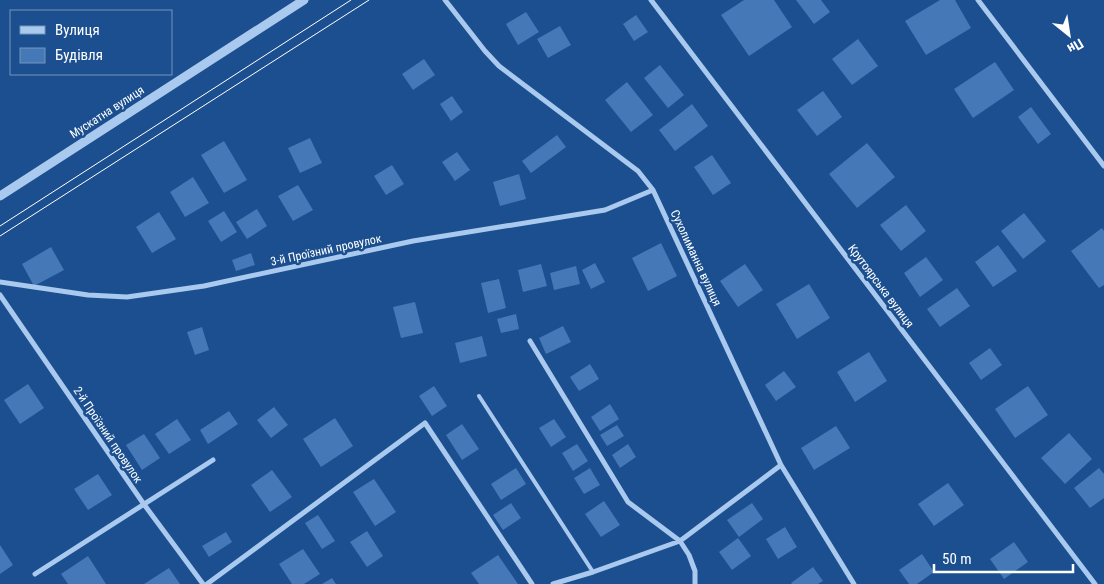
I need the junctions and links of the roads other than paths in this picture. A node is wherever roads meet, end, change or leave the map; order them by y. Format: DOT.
graph roads {
  1 [pos="304,0"];
  2 [pos="445,0"];
  3 [pos="651,0"];
  4 [pos="978,0"];
  5 [pos="1104,166"];
  6 [pos="653,190"];
  7 [pos="0,196"];
  8 [pos="0,282"];
  9 [pos="0,295"];
  10 [pos="530,341"];
  11 [pos="479,396"];
  12 [pos="212,460"];
  13 [pos="781,465"];
  14 [pos="143,504"];
  15 [pos="680,541"];
  16 [pos="593,572"];
  17 [pos="35,574"];
  18 [pos="203,584"];
  19 [pos="207,584"];
  20 [pos="532,584"];
  21 [pos="553,584"];
  22 [pos="695,584"];
  23 [pos="854,584"];
  24 [pos="1095,584"];
  1 -- 7 [label="street, Мускатна вулиця"];
  2 -- 6 [label="street, Сухолиманна вулиця"];
  3 -- 24 [label="street, Крутоярська вулиця"];
  4 -- 5 [label="street"];
  6 -- 8 [label="street, 3-й Проїзний провулок"];
  6 -- 13 [label="street, Сухолиманна вулиця"];
  9 -- 14 [label="street, 2-й Проїзний провулок"];
  10 -- 15 [label="street"];
  11 -- 16 [label="lane"];
  12 -- 14 [label="street"];
  13 -- 15 [label="street"];
  13 -- 23 [label="street, Сухолиманна вулиця"];
  14 -- 17 [label="street"];
  14 -- 18 [label="street, 2-й Проїзний провулок"];
  15 -- 16 [label="street"];
  15 -- 22 [label="street"];
  16 -- 21 [label="street"];
  19 -- 20 [label="street"];
}
